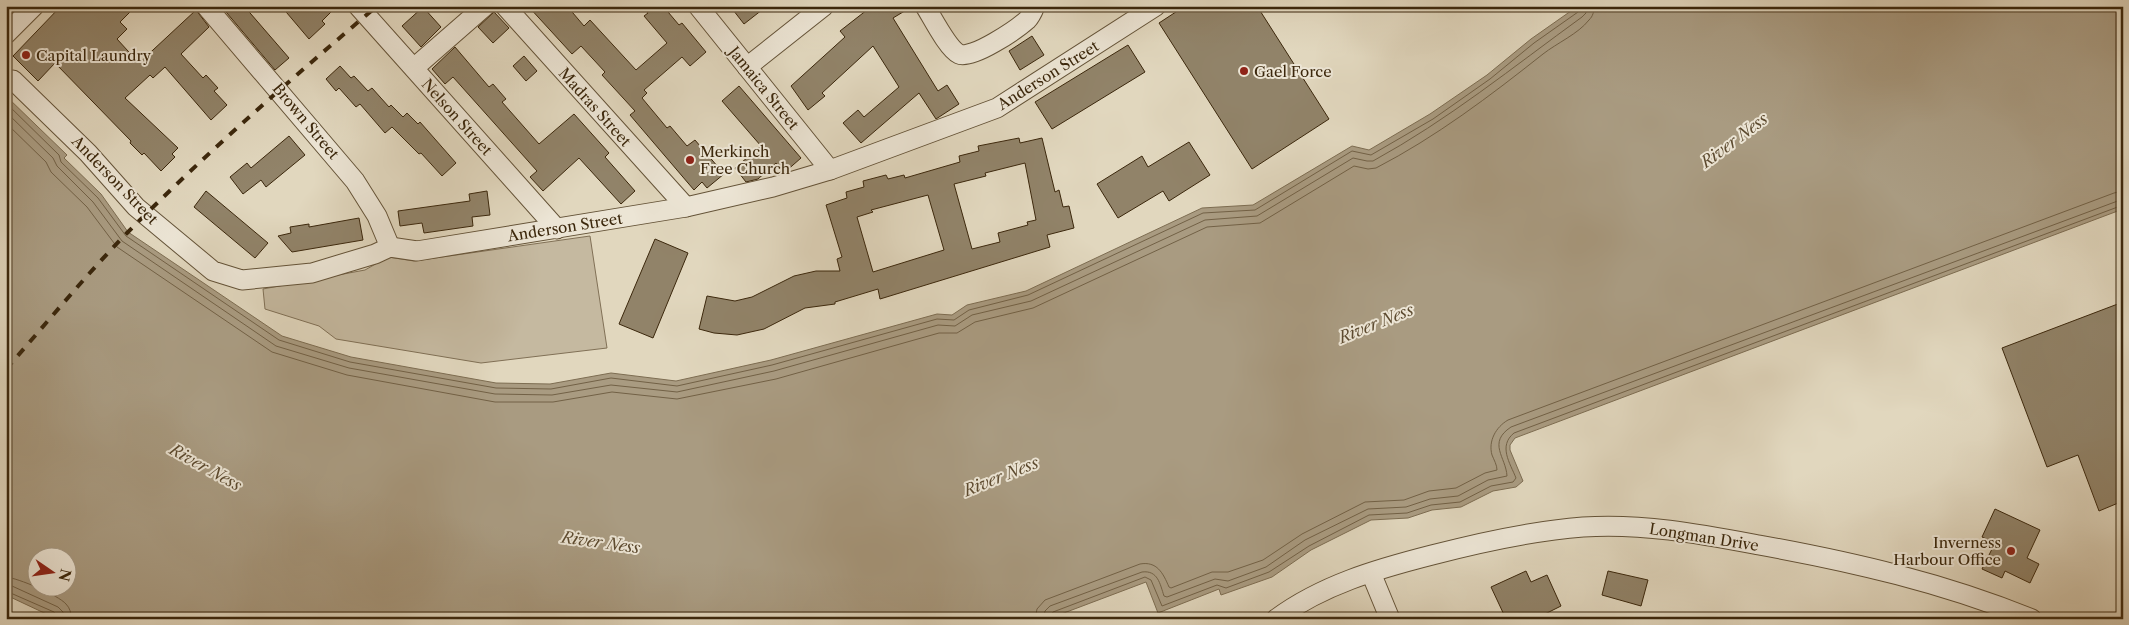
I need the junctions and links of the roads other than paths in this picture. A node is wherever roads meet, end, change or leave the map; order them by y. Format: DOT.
graph roads {
  1 [pos="34,6"];
  2 [pos="206,6"];
  3 [pos="358,6"];
  4 [pos="485,6"];
  5 [pos="505,6"];
  6 [pos="698,6"];
  7 [pos="824,6"];
  8 [pos="925,6"];
  9 [pos="1035,6"];
  10 [pos="1156,6"];
  11 [pos="6,34"];
  12 [pos="747,67"];
  13 [pos="414,68"];
  14 [pos="13,80"];
  15 [pos="830,170"];
  16 [pos="686,207"];
  17 [pos="557,229"];
  18 [pos="390,247"];
  19 [pos="1372,572"];
  20 [pos="1276,619"];
  21 [pos="1390,619"];
  22 [pos="2032,619"];
  1 -- 11 [label="street"];
  2 -- 18 [label="street, Brown Street"];
  3 -- 13 [label="street, Nelson Street"];
  4 -- 13 [label="street"];
  5 -- 16 [label="street, Madras Street"];
  6 -- 12 [label="street, Jamaica Street"];
  7 -- 12 [label="street"];
  8 -- 9 [label="street"];
  10 -- 15 [label="street, Anderson Street"];
  12 -- 15 [label="street, Jamaica Street"];
  13 -- 17 [label="street, Nelson Street"];
  14 -- 18 [label="street, Anderson Street"];
  15 -- 16 [label="street, Anderson Street"];
  16 -- 17 [label="street, Anderson Street"];
  17 -- 18 [label="street, Anderson Street"];
  19 -- 20 [label="street, Longman Drive"];
  19 -- 21 [label="street"];
  19 -- 22 [label="street, Longman Drive"];
}
